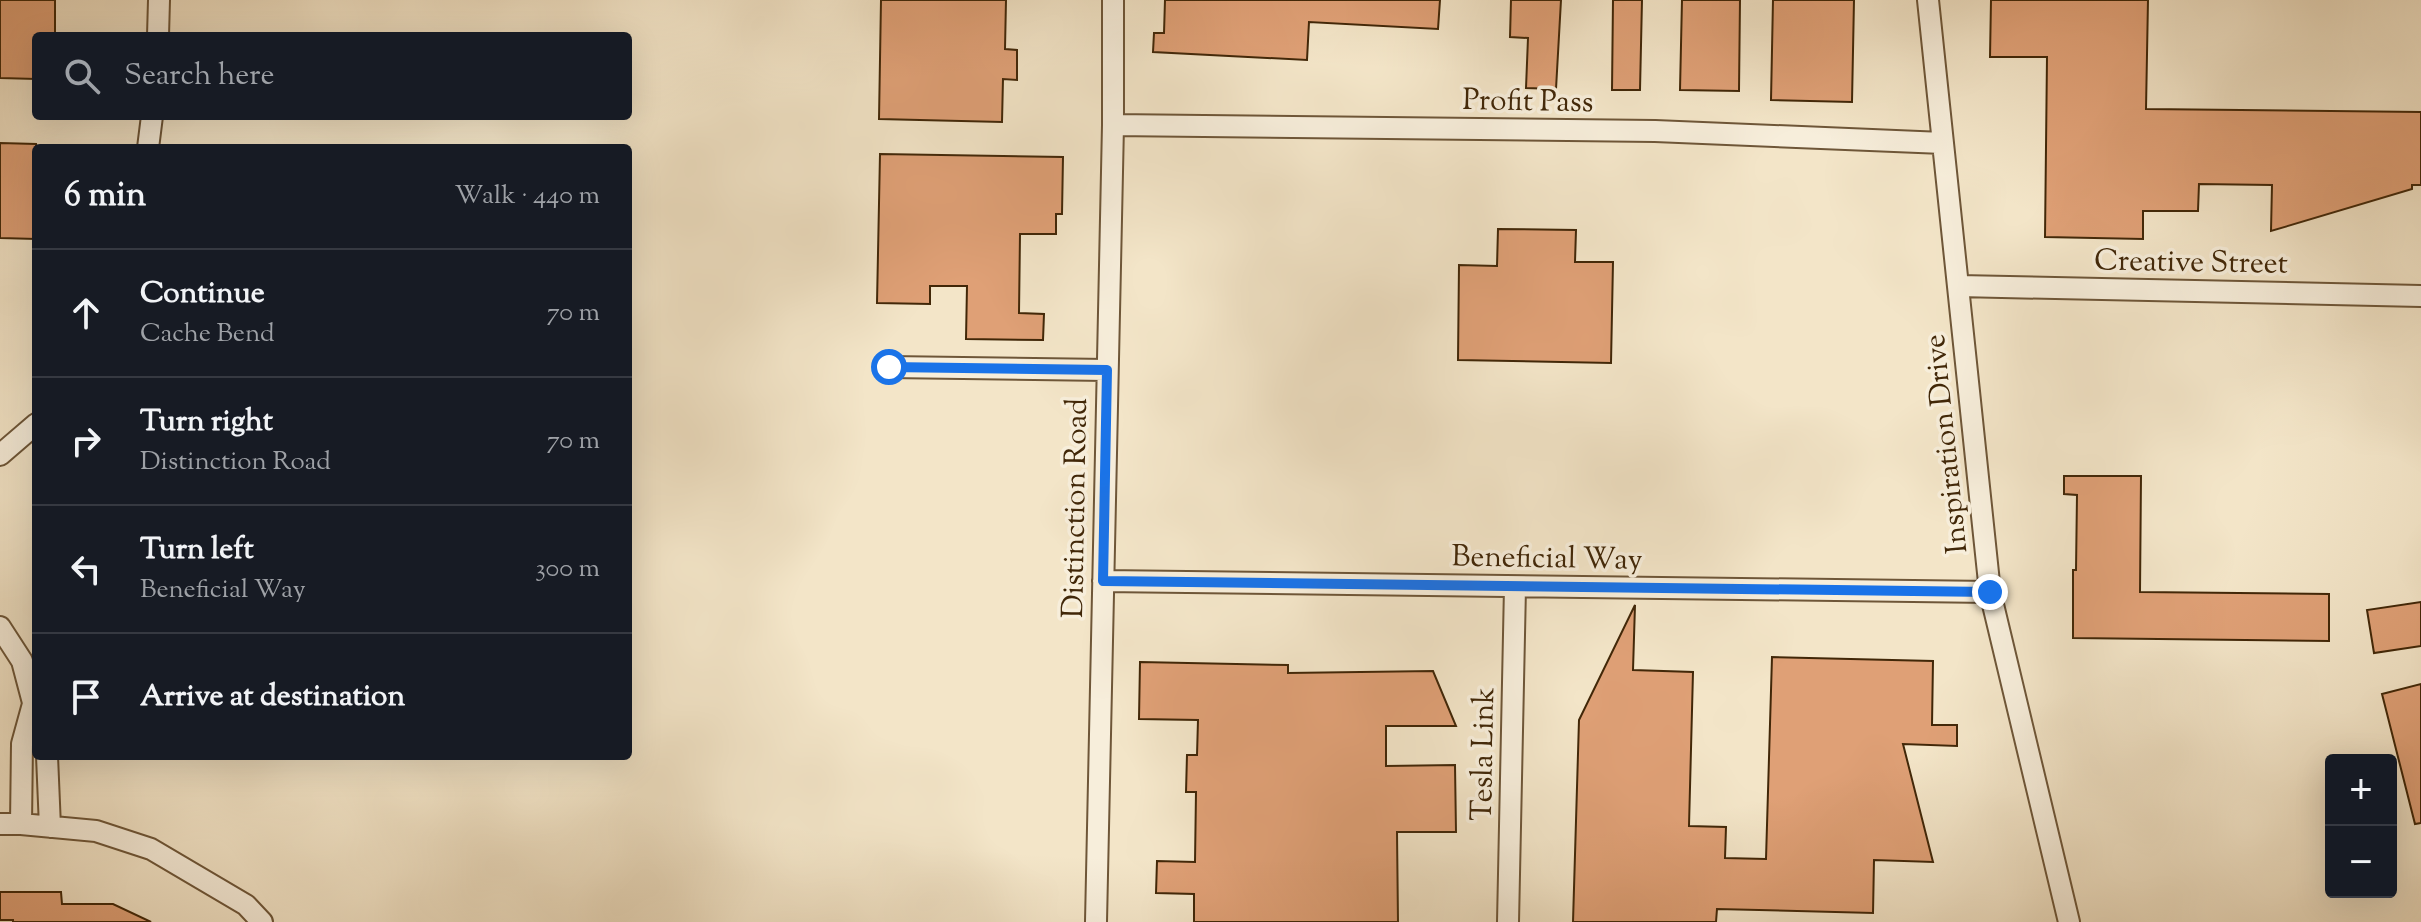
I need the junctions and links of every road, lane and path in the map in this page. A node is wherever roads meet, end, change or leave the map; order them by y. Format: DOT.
graph roads {
  1 [pos="159,0"];
  2 [pos="1113,0"];
  3 [pos="1928,0"];
  4 [pos="158,32"];
  5 [pos="152,120"];
  6 [pos="1113,125"];
  7 [pos="1943,143"];
  8 [pos="148,144"];
  9 [pos="1959,286"];
  10 [pos="2421,296"];
  11 [pos="889,367"];
  12 [pos="1107,370"];
  13 [pos="32,427"];
  14 [pos="0,455"];
  15 [pos="1103,581"];
  16 [pos="1515,587"];
  17 [pos="1990,592"];
  18 [pos="0,627"];
  19 [pos="32,701"];
  20 [pos="32,715"];
  21 [pos="47,760"];
  22 [pos="10,824"];
  23 [pos="50,827"];
  24 [pos="262,922"];
  25 [pos="1096,922"];
  26 [pos="1508,922"];
  27 [pos="2069,922"];
  1 -- 4 [label="street"];
  2 -- 6 [label="street, Distinction Road"];
  3 -- 7 [label="street, Inspiration Drive"];
  5 -- 8 [label="street"];
  6 -- 7 [label="street, Profit Pass"];
  6 -- 12 [label="street, Distinction Road"];
  7 -- 9 [label="street, Inspiration Drive"];
  9 -- 10 [label="street, Creative Street"];
  9 -- 17 [label="street, Inspiration Drive"];
  11 -- 12 [label="street"];
  12 -- 15 [label="street, Distinction Road"];
  13 -- 14 [label="street"];
  15 -- 16 [label="street, Beneficial Way"];
  15 -- 25 [label="street, Distinction Road"];
  16 -- 17 [label="street, Beneficial Way"];
  16 -- 26 [label="street, Tesla Link"];
  17 -- 27 [label="street, Inspiration Drive"];
  18 -- 19 [label="street"];
  20 -- 22 [label="street"];
  21 -- 23 [label="street"];
  22 -- 23 [label="street"];
  23 -- 24 [label="street"];
}
